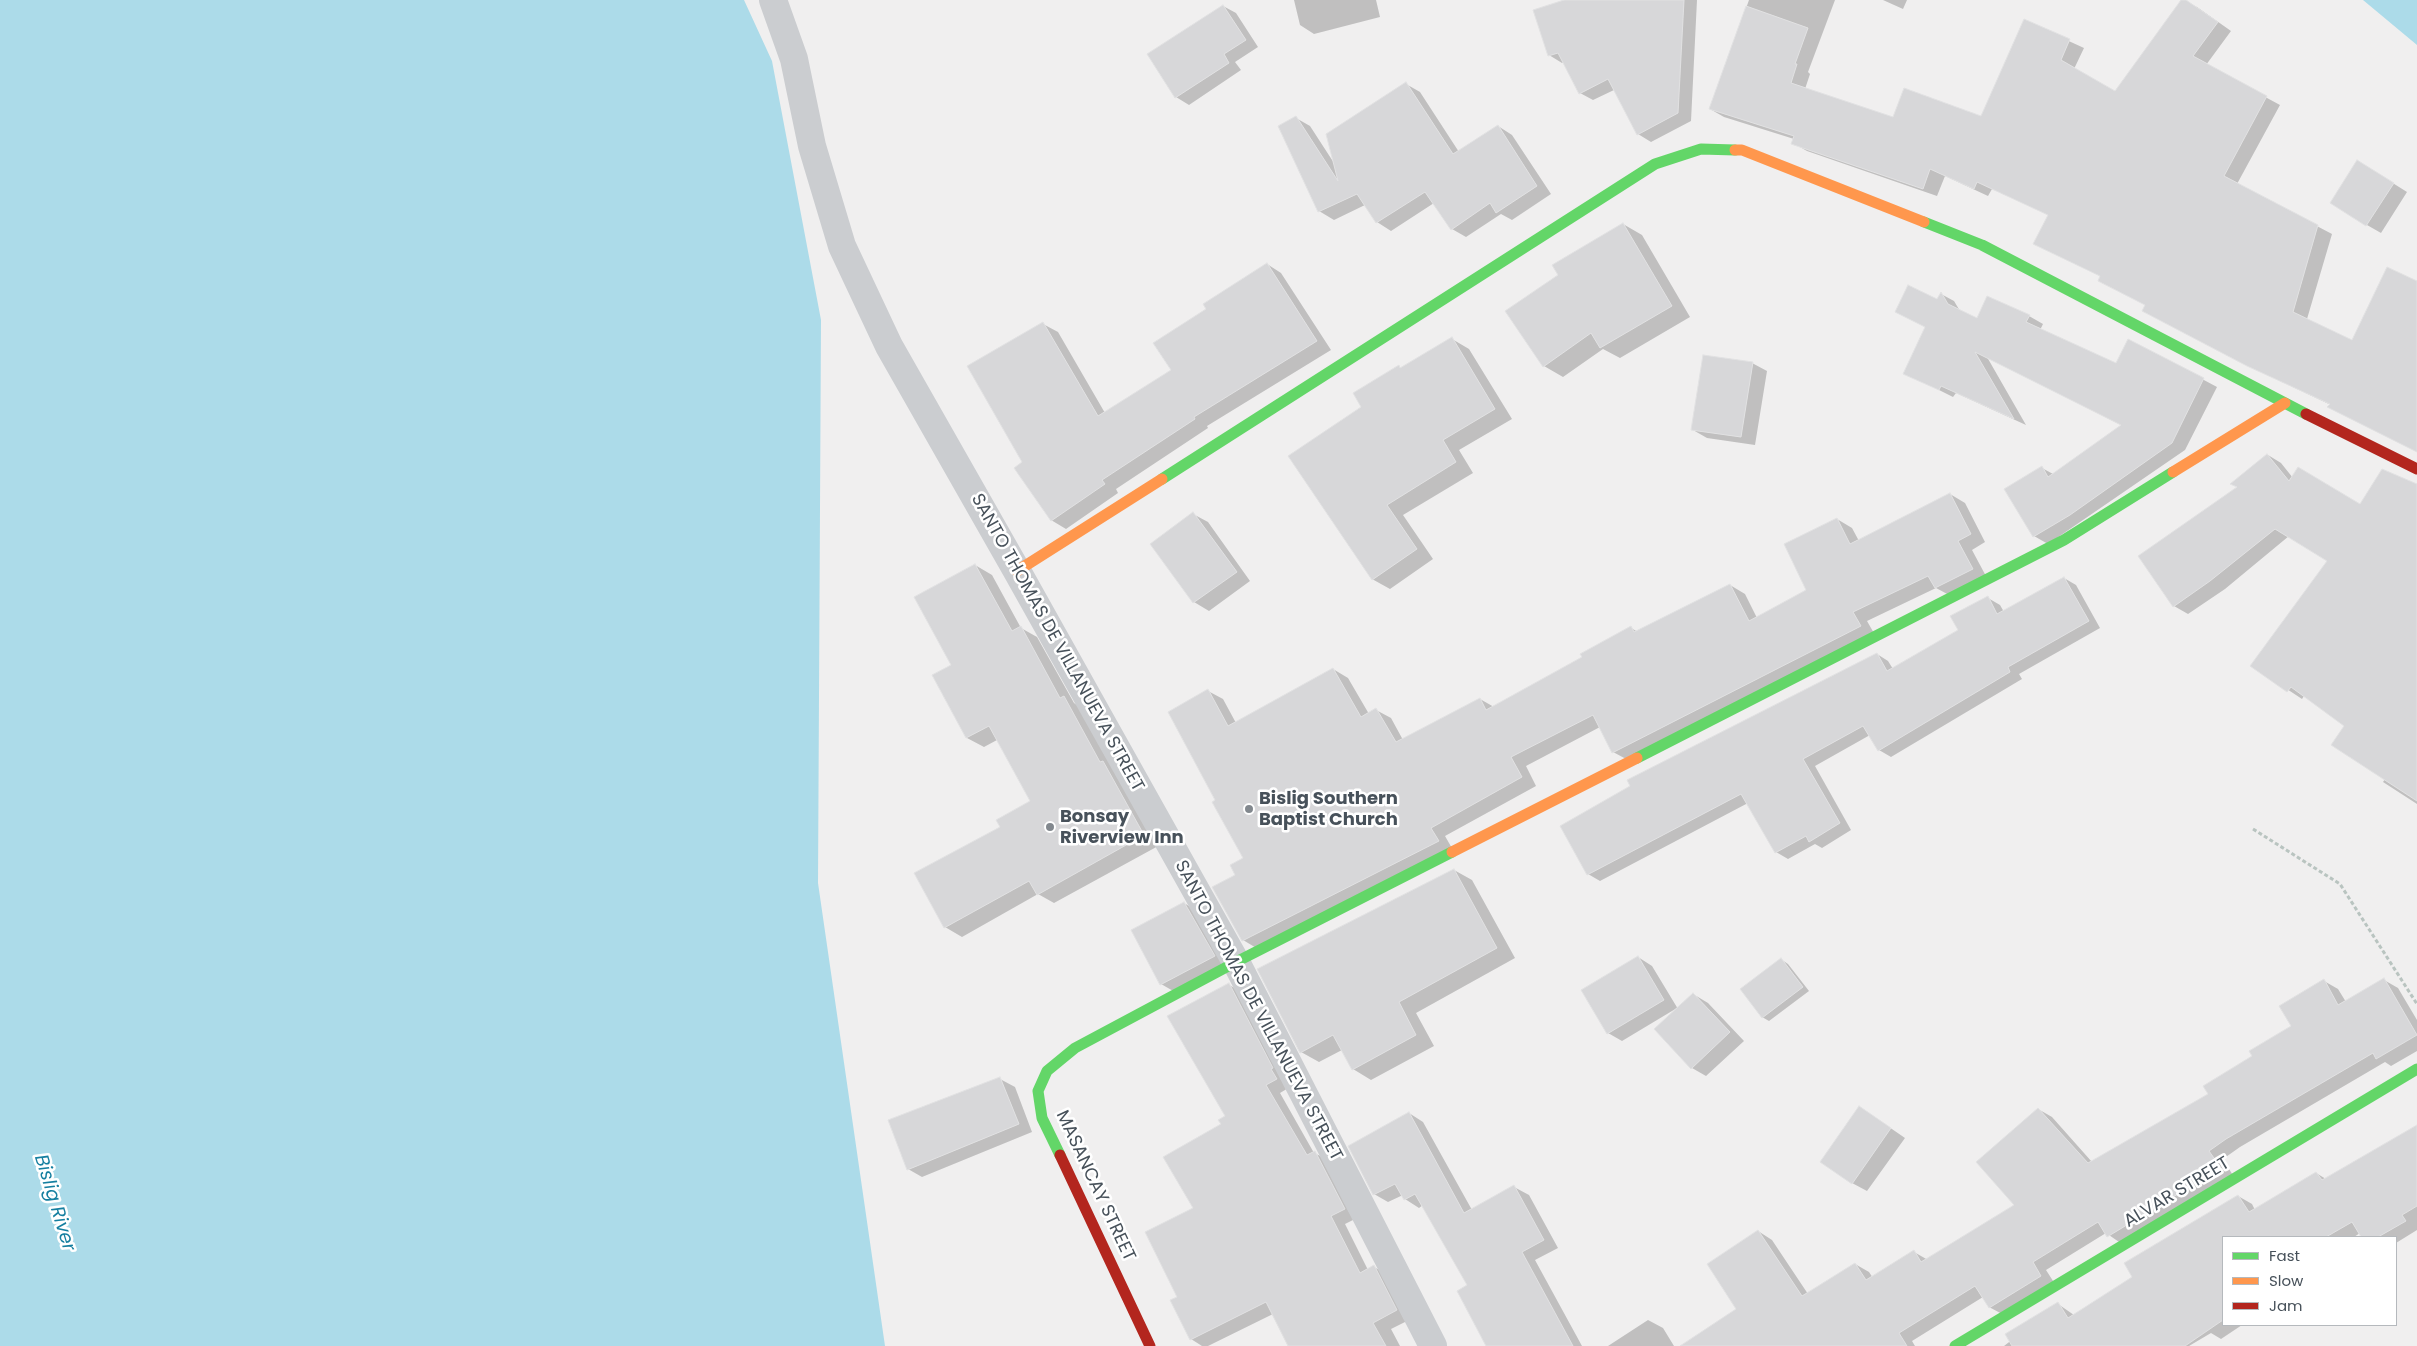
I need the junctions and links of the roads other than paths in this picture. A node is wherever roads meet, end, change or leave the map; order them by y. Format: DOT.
graph roads {
  1 [pos="773,0"];
  2 [pos="2285,404"];
  3 [pos="2417,469"];
  4 [pos="1018,571"];
  5 [pos="1236,962"];
  6 [pos="2417,1069"];
  7 [pos="1150,1346"];
  8 [pos="1433,1346"];
  9 [pos="1955,1346"];
  1 -- 4 [label="street, SANTO THOMAS DE VILLANUEVA STREET"];
  2 -- 3 [label="street"];
  2 -- 4 [label="street"];
  2 -- 5 [label="street, MASANCAY STREET"];
  4 -- 5 [label="street, SANTO THOMAS DE VILLANUEVA STREET"];
  5 -- 7 [label="street, MASANCAY STREET"];
  5 -- 8 [label="street, SANTO THOMAS DE VILLANUEVA STREET"];
  6 -- 9 [label="street, ALVAR STREET"];
}
